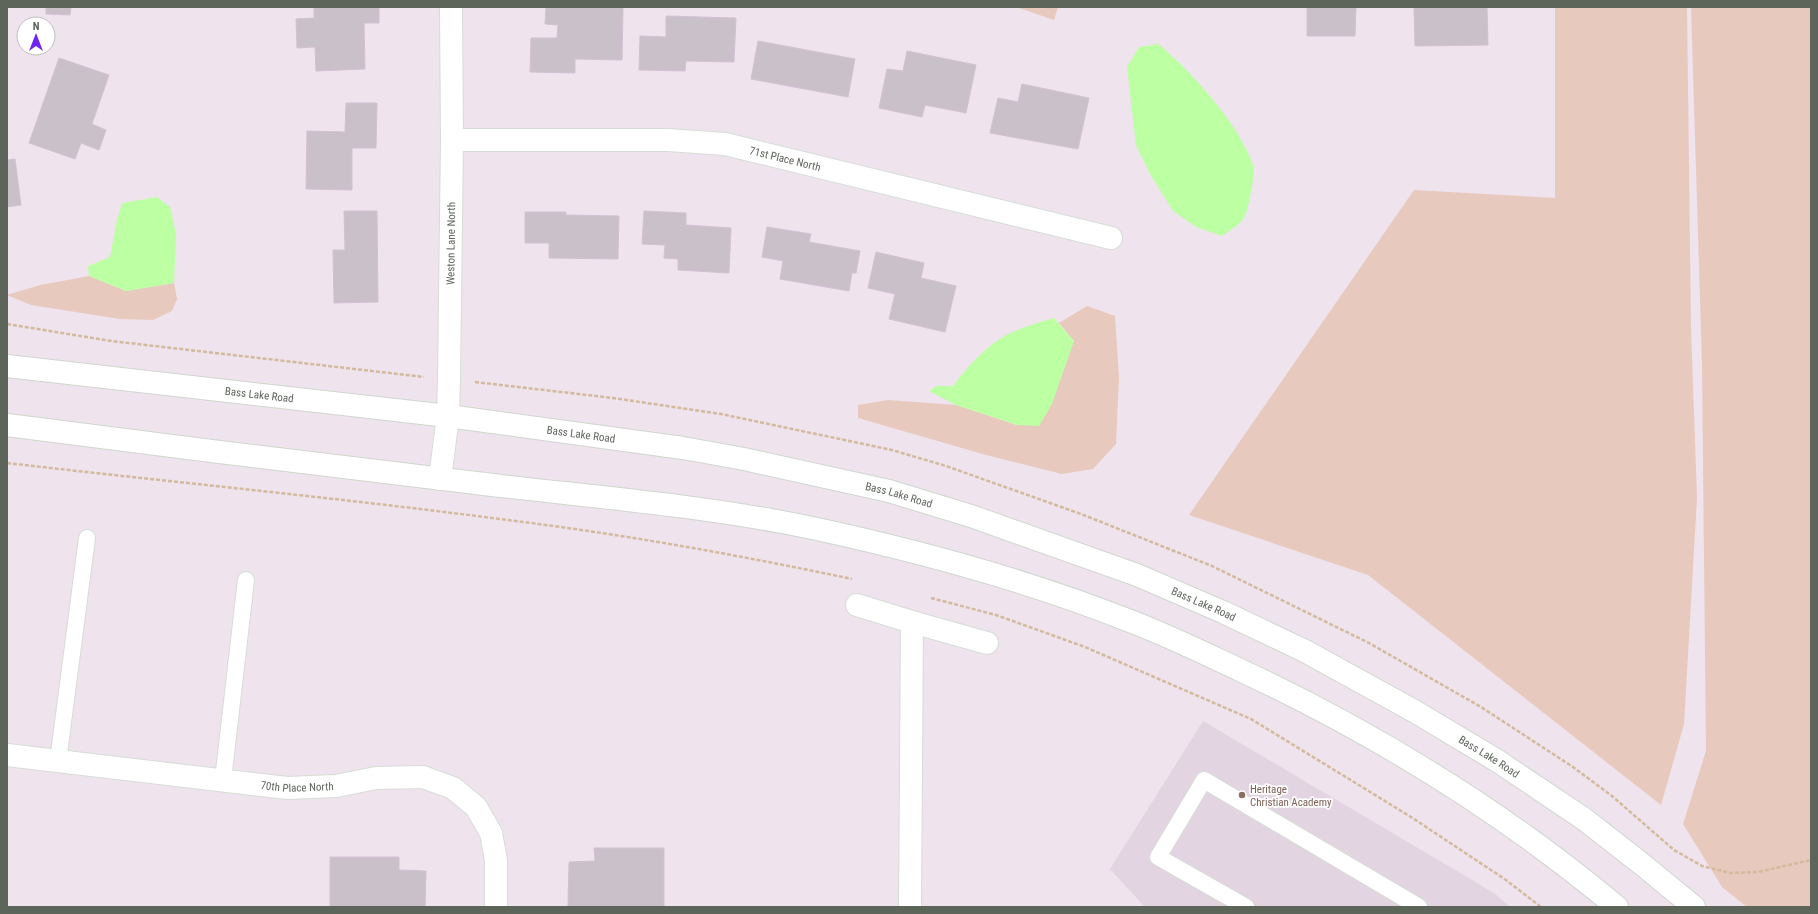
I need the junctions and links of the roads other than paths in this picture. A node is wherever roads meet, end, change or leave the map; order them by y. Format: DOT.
graph roads {
  1 [pos="451,7"];
  2 [pos="452,140"];
  3 [pos="1111,238"];
  4 [pos="7,366"];
  5 [pos="448,416"];
  6 [pos="7,425"];
  7 [pos="440,479"];
  8 [pos="87,538"];
  9 [pos="246,580"];
  10 [pos="857,605"];
  11 [pos="912,622"];
  12 [pos="987,642"];
  13 [pos="7,755"];
  14 [pos="58,761"];
  15 [pos="223,780"];
  16 [pos="496,907"];
  17 [pos="910,907"];
  18 [pos="1246,907"];
  19 [pos="1419,907"];
  20 [pos="1617,907"];
  21 [pos="1694,907"];
  1 -- 2 [label="main road, Weston Lane North"];
  2 -- 3 [label="main road, 71st Place North"];
  2 -- 5 [label="main road, Weston Lane North"];
  4 -- 5 [label="main road, Bass Lake Road"];
  5 -- 7 [label="main road, Weston Lane North"];
  5 -- 21 [label="main road, Bass Lake Road"];
  6 -- 7 [label="main road"];
  7 -- 20 [label="main road"];
  8 -- 14 [label="lane"];
  9 -- 15 [label="lane"];
  10 -- 11 [label="main road"];
  11 -- 12 [label="main road"];
  11 -- 17 [label="main road"];
  13 -- 14 [label="main road, 70th Place North"];
  14 -- 15 [label="main road, 70th Place North"];
  15 -- 16 [label="main road, 70th Place North"];
  18 -- 19 [label="lane"];
}
